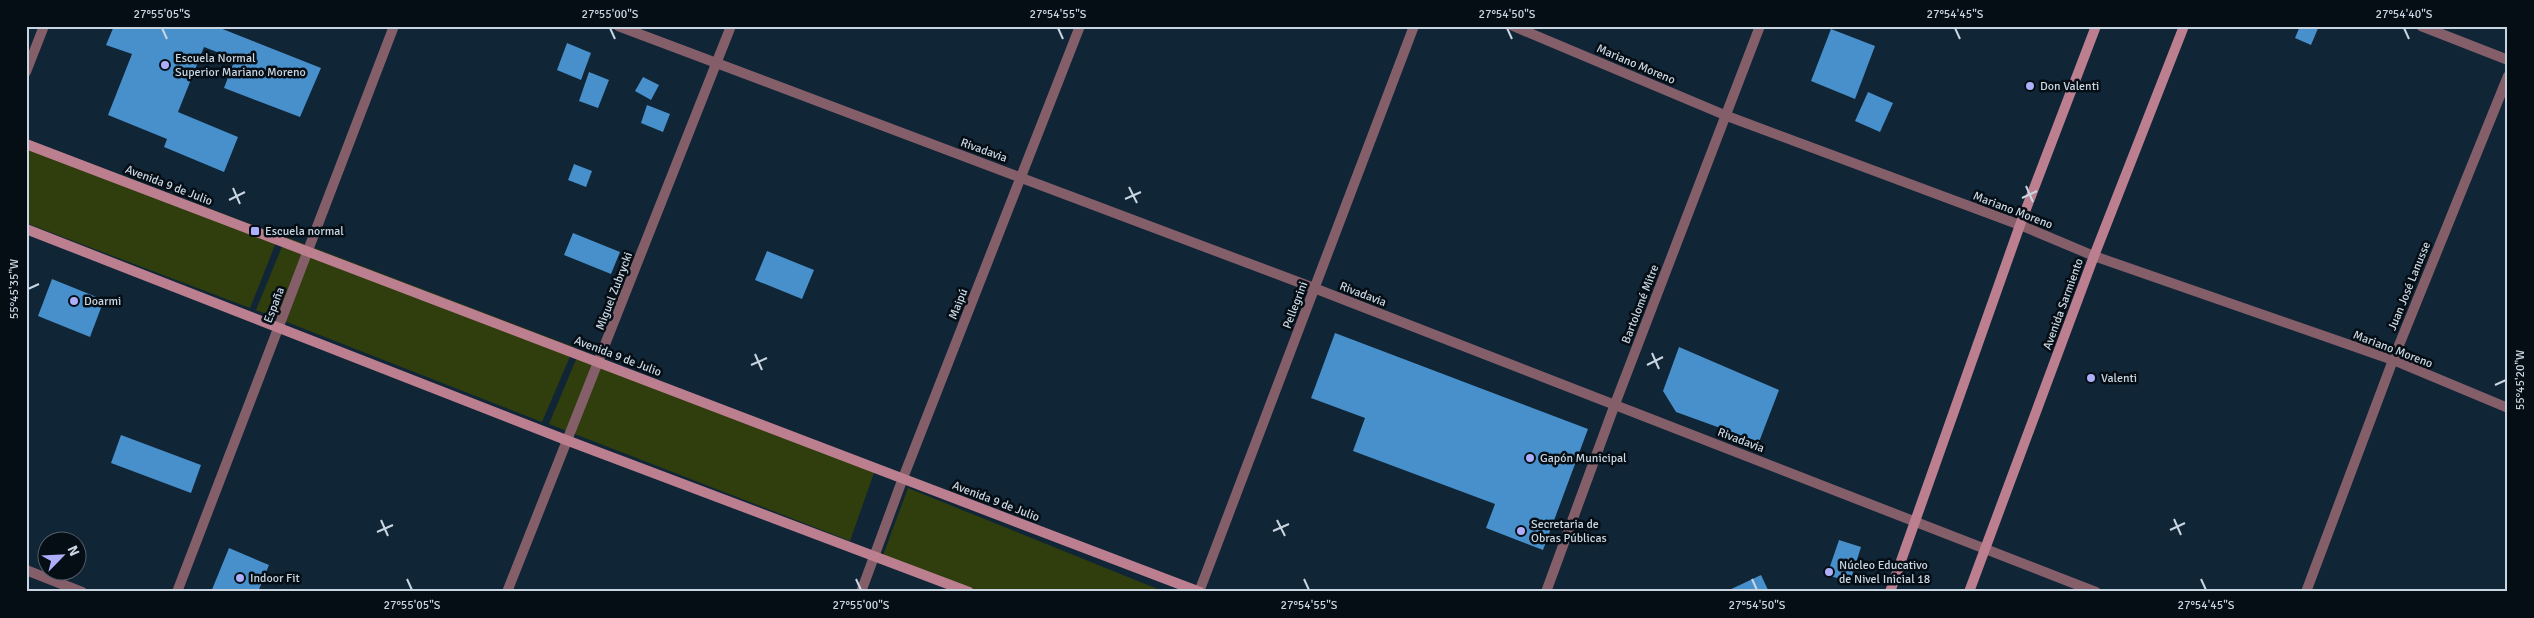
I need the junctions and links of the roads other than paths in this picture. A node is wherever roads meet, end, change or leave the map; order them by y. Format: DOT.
graph roads {
  1 [pos="44,26"];
  2 [pos="394,26"];
  3 [pos="618,26"];
  4 [pos="730,26"];
  5 [pos="1080,26"];
  6 [pos="1414,26"];
  7 [pos="1513,26"];
  8 [pos="1760,26"];
  9 [pos="2096,26"];
  10 [pos="2184,26"];
  11 [pos="2421,26"];
  12 [pos="2508,60"];
  13 [pos="716,63"];
  14 [pos="26,72"];
  15 [pos="2508,76"];
  16 [pos="1727,116"];
  17 [pos="26,144"];
  18 [pos="1022,177"];
  19 [pos="2020,225"];
  20 [pos="26,230"];
  21 [pos="308,251"];
  22 [pos="2094,256"];
  23 [pos="1314,288"];
  24 [pos="278,328"];
  25 [pos="2393,360"];
  26 [pos="600,363"];
  27 [pos="1615,404"];
  28 [pos="2508,408"];
  29 [pos="566,440"];
  30 [pos="903,478"];
  31 [pos="1914,521"];
  32 [pos="1985,550"];
  33 [pos="874,558"];
  34 [pos="26,570"];
  35 [pos="82,592"];
  36 [pos="177,592"];
  37 [pos="508,592"];
  38 [pos="861,592"];
  39 [pos="969,592"];
  40 [pos="1200,592"];
  41 [pos="1546,592"];
  42 [pos="1890,592"];
  43 [pos="1970,592"];
  44 [pos="2096,592"];
  45 [pos="2306,592"];
  1 -- 14 [label="street"];
  2 -- 21 [label="street, España"];
  3 -- 13 [label="street, Rivadavia"];
  4 -- 13 [label="street, Miguel Zubrycki"];
  5 -- 18 [label="street, Maipú"];
  6 -- 23 [label="street, Pellegrini"];
  7 -- 16 [label="street, Mariano Moreno"];
  8 -- 16 [label="street, Bartolomé Mitre"];
  9 -- 19 [label="main road"];
  10 -- 22 [label="main road, Avenida Sarmiento"];
  11 -- 12 [label="street"];
  13 -- 18 [label="street, Rivadavia"];
  13 -- 26 [label="street, Miguel Zubrycki"];
  15 -- 25 [label="street, Juan José Lanusse"];
  16 -- 19 [label="street, Mariano Moreno"];
  16 -- 27 [label="street, Bartolomé Mitre"];
  17 -- 21 [label="main road, Avenida 9 de Julio"];
  18 -- 23 [label="street, Rivadavia"];
  18 -- 30 [label="street, Maipú"];
  19 -- 22 [label="street, Mariano Moreno"];
  19 -- 31 [label="main road"];
  20 -- 24 [label="main road"];
  21 -- 24 [label="street, España"];
  21 -- 26 [label="main road, Avenida 9 de Julio"];
  22 -- 25 [label="street, Mariano Moreno"];
  22 -- 32 [label="main road, Avenida Sarmiento"];
  23 -- 27 [label="street, Rivadavia"];
  23 -- 40 [label="street, Pellegrini"];
  24 -- 29 [label="main road"];
  24 -- 36 [label="street, España"];
  25 -- 28 [label="street, Mariano Moreno"];
  25 -- 45 [label="street, Juan José Lanusse"];
  26 -- 29 [label="street, Miguel Zubrycki"];
  26 -- 30 [label="main road, Avenida 9 de Julio"];
  27 -- 31 [label="street, Rivadavia"];
  27 -- 41 [label="street, Bartolomé Mitre"];
  29 -- 33 [label="main road"];
  29 -- 37 [label="street, Miguel Zubrycki"];
  30 -- 33 [label="street, Maipú"];
  30 -- 40 [label="main road, Avenida 9 de Julio"];
  31 -- 32 [label="street, Rivadavia"];
  31 -- 42 [label="main road"];
  32 -- 43 [label="main road, Avenida Sarmiento"];
  32 -- 44 [label="street, Rivadavia"];
  33 -- 38 [label="street, Maipú"];
  33 -- 39 [label="main road"];
  34 -- 35 [label="street"];
}
